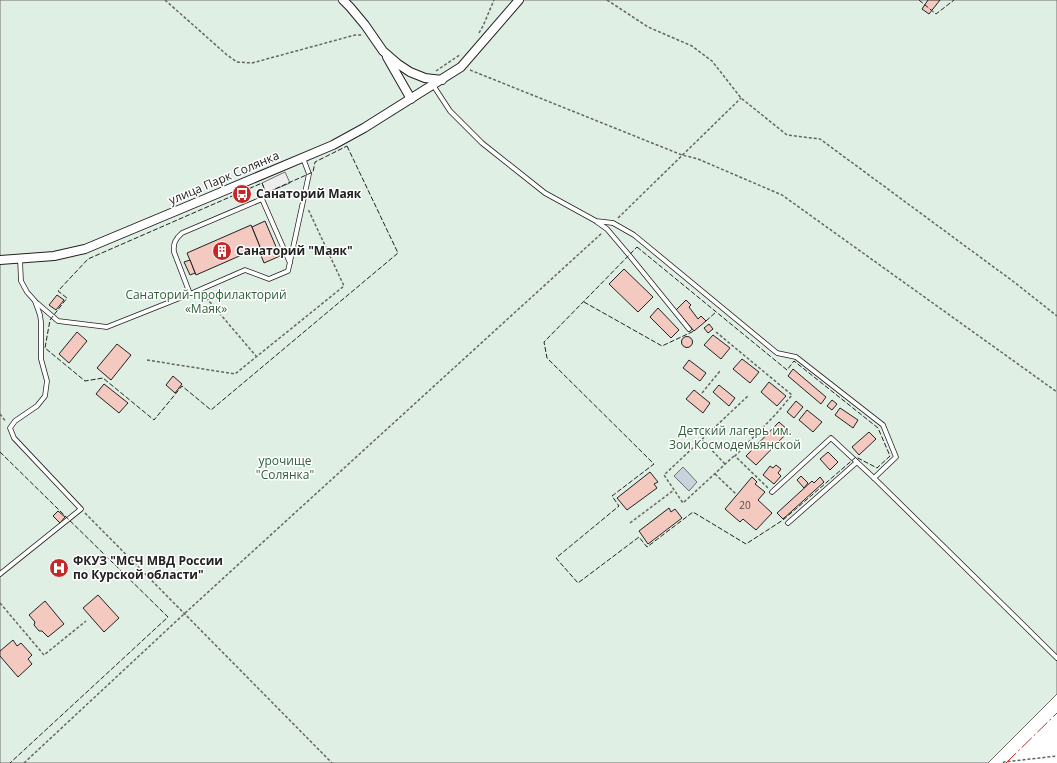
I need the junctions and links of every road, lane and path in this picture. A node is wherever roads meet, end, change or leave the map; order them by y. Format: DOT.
graph roads {
  1 [pos="165,0"];
  2 [pos="343,0"];
  3 [pos="494,0"];
  4 [pos="519,0"];
  5 [pos="607,0"];
  6 [pos="479,33"];
  7 [pos="372,35"];
  8 [pos="383,51"];
  9 [pos="463,52"];
  10 [pos="461,67"];
  11 [pos="425,78"];
  12 [pos="442,80"];
  13 [pos="433,85"];
  14 [pos="741,98"];
  15 [pos="411,99"];
  16 [pos="682,155"];
  17 [pos="303,158"];
  18 [pos="304,200"];
  19 [pos="596,221"];
  20 [pos="613,223"];
  21 [pos="606,229"];
  22 [pos="20,259"];
  23 [pos="0,260"];
  24 [pos="290,263"];
  25 [pos="200,290"];
  26 [pos="190,294"];
  27 [pos="35,302"];
  28 [pos="1057,316"];
  29 [pos="689,329"];
  30 [pos="716,332"];
  31 [pos="256,356"];
  32 [pos="146,360"];
  33 [pos="720,372"];
  34 [pos="1057,392"];
  35 [pos="702,393"];
  36 [pos="749,395"];
  37 [pos="0,414"];
  38 [pos="10,428"];
  39 [pos="702,440"];
  40 [pos="735,456"];
  41 [pos="857,462"];
  42 [pos="725,464"];
  43 [pos="715,474"];
  44 [pos="874,478"];
  45 [pos="674,490"];
  46 [pos="772,492"];
  47 [pos="736,494"];
  48 [pos="81,509"];
  49 [pos="630,523"];
  50 [pos="788,523"];
  51 [pos="0,574"];
  52 [pos="0,602"];
  53 [pos="184,614"];
  54 [pos="86,621"];
  55 [pos="1057,658"];
  56 [pos="1057,756"];
  57 [pos="24,763"];
  58 [pos="332,763"];
  59 [pos="1003,763"];
  1 -- 7 [label="path"];
  2 -- 7 [label="street"];
  3 -- 6 [label="path"];
  4 -- 10 [label="street, улица Парк Солянка"];
  5 -- 14 [label="path"];
  7 -- 8 [label="street"];
  8 -- 11 [label="street"];
  8 -- 15 [label="street"];
  9 -- 11 [label="path"];
  10 -- 12 [label="street, улица Парк Солянка"];
  10 -- 16 [label="path"];
  11 -- 12 [label="street"];
  12 -- 13 [label="street, улица Парк Солянка"];
  13 -- 15 [label="street, улица Парк Солянка"];
  13 -- 19 [label="lane"];
  14 -- 16 [label="path"];
  14 -- 28 [label="path"];
  15 -- 17 [label="street, улица Парк Солянка"];
  16 -- 20 [label="path"];
  16 -- 34 [label="path"];
  17 -- 18 [label="lane"];
  17 -- 22 [label="street, улица Парк Солянка"];
  18 -- 24 [label="lane"];
  18 -- 31 [label="path"];
  19 -- 20 [label="lane"];
  19 -- 21 [label="lane"];
  20 -- 44 [label="lane"];
  21 -- 29 [label="lane"];
  21 -- 53 [label="path"];
  22 -- 23 [label="street, улица Парк Солянка"];
  22 -- 27 [label="lane"];
  24 -- 25 [label="lane"];
  24 -- 26 [label="lane"];
  25 -- 26 [label="lane"];
  25 -- 31 [label="path"];
  26 -- 27 [label="lane"];
  27 -- 38 [label="lane"];
  30 -- 40 [label="path"];
  31 -- 32 [label="path"];
  33 -- 35 [label="path"];
  36 -- 39 [label="path"];
  37 -- 38 [label="path"];
  38 -- 48 [label="lane"];
  39 -- 42 [label="path"];
  39 -- 45 [label="path"];
  40 -- 42 [label="path"];
  40 -- 46 [label="path"];
  41 -- 44 [label="lane"];
  41 -- 46 [label="lane"];
  41 -- 50 [label="lane"];
  42 -- 43 [label="path"];
  43 -- 45 [label="path"];
  43 -- 47 [label="path"];
  44 -- 55 [label="lane"];
  45 -- 49 [label="path"];
  48 -- 51 [label="lane"];
  48 -- 53 [label="path"];
  52 -- 54 [label="path"];
  53 -- 57 [label="path"];
  53 -- 58 [label="path"];
  56 -- 59 [label="path"];
}
